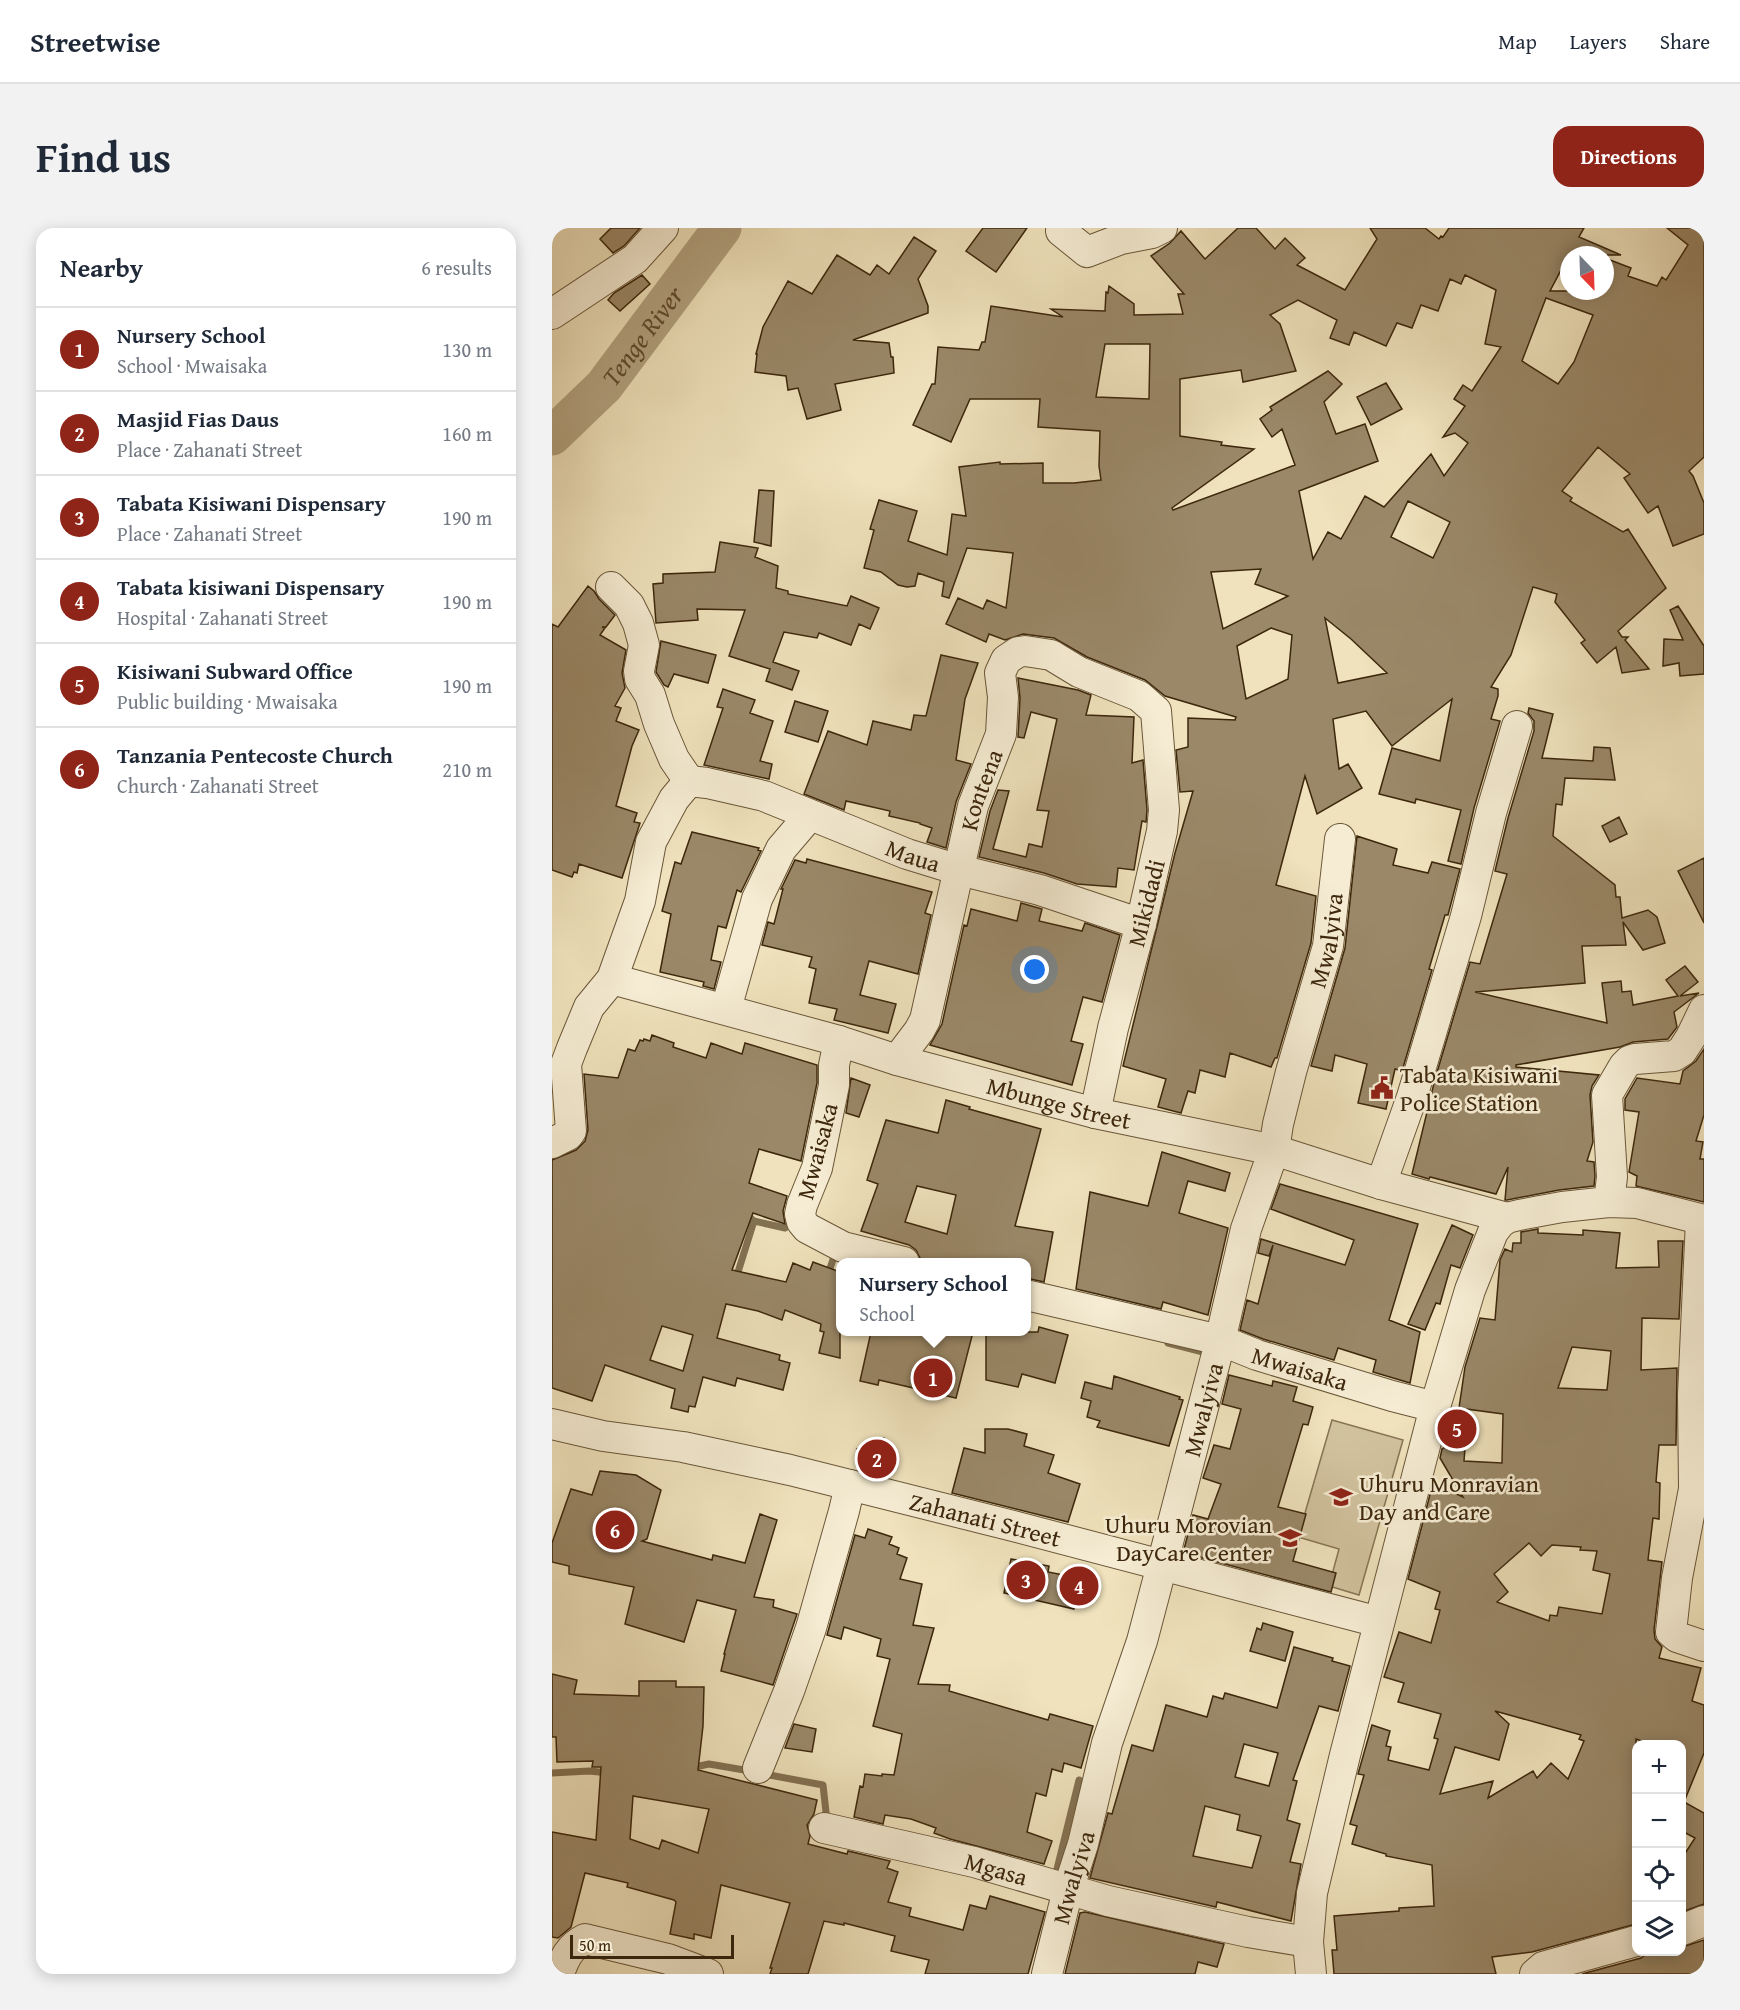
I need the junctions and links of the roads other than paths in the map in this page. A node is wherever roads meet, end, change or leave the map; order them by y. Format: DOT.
graph roads {
  1 [pos="663,228"];
  2 [pos="1161,228"];
  3 [pos="1061,231"];
  4 [pos="552,314"];
  5 [pos="611,587"];
  6 [pos="1011,655"];
  7 [pos="1516,726"];
  8 [pos="689,781"];
  9 [pos="810,815"];
  10 [pos="1340,840"];
  11 [pos="959,870"];
  12 [pos="1142,924"];
  13 [pos="612,979"];
  14 [pos="726,1009"];
  15 [pos="1704,1010"];
  16 [pos="839,1041"];
  17 [pos="897,1060"];
  18 [pos="1095,1113"];
  19 [pos="561,1137"];
  20 [pos="1274,1150"];
  21 [pos="1381,1184"];
  22 [pos="1609,1202"];
  23 [pos="1507,1218"];
  24 [pos="1702,1220"];
  25 [pos="885,1258"];
  26 [pos="1031,1296"];
  27 [pos="1220,1340"];
  28 [pos="1435,1407"];
  29 [pos="552,1424"];
  30 [pos="850,1485"];
  31 [pos="1162,1565"];
  32 [pos="1379,1622"];
  33 [pos="1704,1646"];
  34 [pos="758,1768"];
  35 [pos="824,1828"];
  36 [pos="1068,1890"];
  37 [pos="1704,1921"];
  38 [pos="1686,1928"];
  39 [pos="1308,1942"];
  40 [pos="1632,1942"];
  41 [pos="667,1966"];
  42 [pos="559,1974"];
  43 [pos="708,1974"];
  44 [pos="1047,1974"];
  45 [pos="1311,1974"];
  46 [pos="1535,1974"];
  1 -- 4 [label="street"];
  2 -- 3 [label="street"];
  5 -- 8 [label="street"];
  6 -- 11 [label="street, Kontena"];
  6 -- 12 [label="street, Mikidadi"];
  7 -- 21 [label="street"];
  8 -- 9 [label="street, Maua"];
  8 -- 13 [label="street"];
  9 -- 11 [label="street, Maua"];
  9 -- 14 [label="street"];
  10 -- 20 [label="street, Mwalyiva"];
  11 -- 12 [label="street, Maua"];
  11 -- 17 [label="street, Kontena"];
  12 -- 18 [label="street, Mikidadi"];
  13 -- 14 [label="street, Mbunge Street"];
  13 -- 19 [label="street"];
  14 -- 16 [label="street, Mbunge Street"];
  15 -- 22 [label="street"];
  16 -- 17 [label="street, Mbunge Street"];
  16 -- 25 [label="street, Mwaisaka"];
  17 -- 18 [label="street, Mbunge Street"];
  18 -- 20 [label="street, Mbunge Street"];
  20 -- 21 [label="street, Mbunge Street"];
  20 -- 27 [label="street, Mwalyiva"];
  21 -- 23 [label="street, Mbunge Street"];
  22 -- 23 [label="street"];
  22 -- 24 [label="street"];
  23 -- 28 [label="street"];
  24 -- 33 [label="street"];
  26 -- 27 [label="street, Mwaisaka"];
  27 -- 28 [label="street, Mwaisaka"];
  27 -- 31 [label="street, Mwalyiva"];
  28 -- 32 [label="street"];
  29 -- 30 [label="street, Zahanati Street"];
  30 -- 31 [label="street, Zahanati Street"];
  30 -- 34 [label="street"];
  31 -- 32 [label="street, Zahanati Street"];
  31 -- 36 [label="street, Mwalyiva"];
  32 -- 39 [label="street"];
  35 -- 36 [label="street, Mgasa"];
  36 -- 39 [label="street, Mgasa"];
  36 -- 44 [label="street, Mwalyiva"];
  37 -- 38 [label="street"];
  39 -- 45 [label="street"];
  40 -- 46 [label="street"];
  41 -- 42 [label="street"];
  41 -- 43 [label="street"];
}
